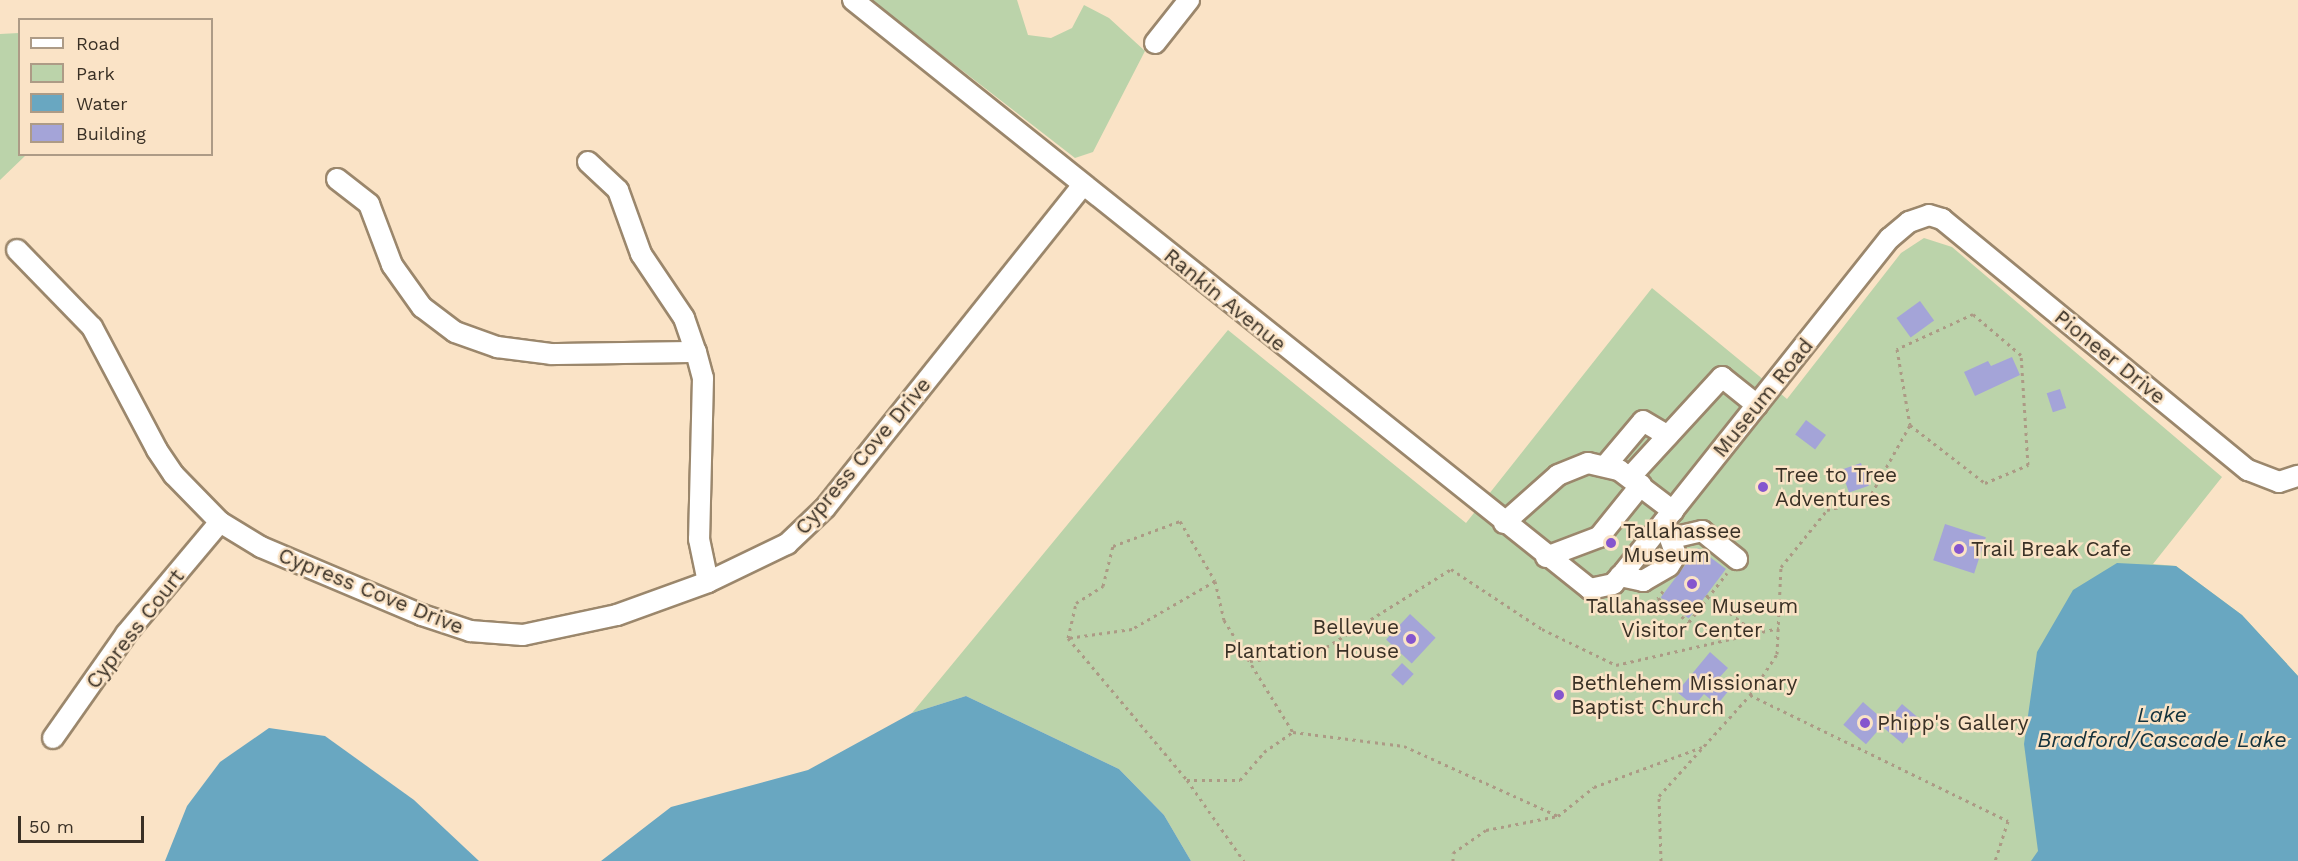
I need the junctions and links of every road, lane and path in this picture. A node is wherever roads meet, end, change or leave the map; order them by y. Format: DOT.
graph roads {
  1 [pos="853,0"];
  2 [pos="1189,0"];
  3 [pos="1155,43"];
  4 [pos="588,162"];
  5 [pos="337,179"];
  6 [pos="1082,186"];
  7 [pos="1929,215"];
  8 [pos="17,250"];
  9 [pos="696,352"];
  10 [pos="1757,405"];
  11 [pos="1910,425"];
  12 [pos="1668,436"];
  13 [pos="1606,465"];
  14 [pos="2298,477"];
  15 [pos="1635,481"];
  16 [pos="220,522"];
  17 [pos="1504,523"];
  18 [pos="1670,524"];
  19 [pos="1546,557"];
  20 [pos="1737,559"];
  21 [pos="1620,576"];
  22 [pos="1215,581"];
  23 [pos="1671,581"];
  24 [pos="708,582"];
  25 [pos="1602,589"];
  26 [pos="1708,596"];
  27 [pos="1779,628"];
  28 [pos="1756,633"];
  29 [pos="1068,638"];
  30 [pos="1250,661"];
  31 [pos="1750,695"];
  32 [pos="1293,732"];
  33 [pos="53,738"];
  34 [pos="1703,747"];
  35 [pos="1187,780"];
  36 [pos="1558,816"];
  37 [pos="1244,861"];
  38 [pos="1452,861"];
  39 [pos="1661,861"];
  40 [pos="1995,861"];
  1 -- 6 [label="street, Rankin Avenue"];
  2 -- 3 [label="street"];
  4 -- 9 [label="street"];
  5 -- 9 [label="street"];
  6 -- 17 [label="street, Rankin Avenue"];
  6 -- 24 [label="street, Cypress Cove Drive"];
  7 -- 10 [label="street, Museum Road"];
  7 -- 14 [label="street, Pioneer Drive"];
  8 -- 16 [label="street, Cypress Cove Drive"];
  9 -- 24 [label="street"];
  10 -- 12 [label="street"];
  10 -- 18 [label="street, Museum Road"];
  11 -- 11 [label="path"];
  11 -- 27 [label="path"];
  12 -- 13 [label="street"];
  12 -- 15 [label="street"];
  13 -- 15 [label="street"];
  13 -- 17 [label="street"];
  15 -- 18 [label="street"];
  15 -- 19 [label="street"];
  16 -- 24 [label="street, Cypress Cove Drive"];
  16 -- 33 [label="street, Cypress Court"];
  17 -- 19 [label="street, Rankin Avenue"];
  18 -- 20 [label="street"];
  18 -- 21 [label="street, Museum Road"];
  18 -- 21 [label="street"];
  19 -- 25 [label="street, Rankin Avenue"];
  20 -- 26 [label="path"];
  21 -- 25 [label="street, Museum Road"];
  22 -- 29 [label="path"];
  22 -- 29 [label="path"];
  22 -- 30 [label="path"];
  23 -- 26 [label="path"];
  26 -- 28 [label="path"];
  27 -- 28 [label="path"];
  27 -- 31 [label="path"];
  28 -- 30 [label="path"];
  29 -- 35 [label="path"];
  30 -- 32 [label="path"];
  31 -- 34 [label="path"];
  31 -- 40 [label="path"];
  32 -- 35 [label="path"];
  32 -- 36 [label="path"];
  34 -- 36 [label="path"];
  34 -- 39 [label="path"];
  35 -- 37 [label="path"];
  36 -- 38 [label="path"];
}
